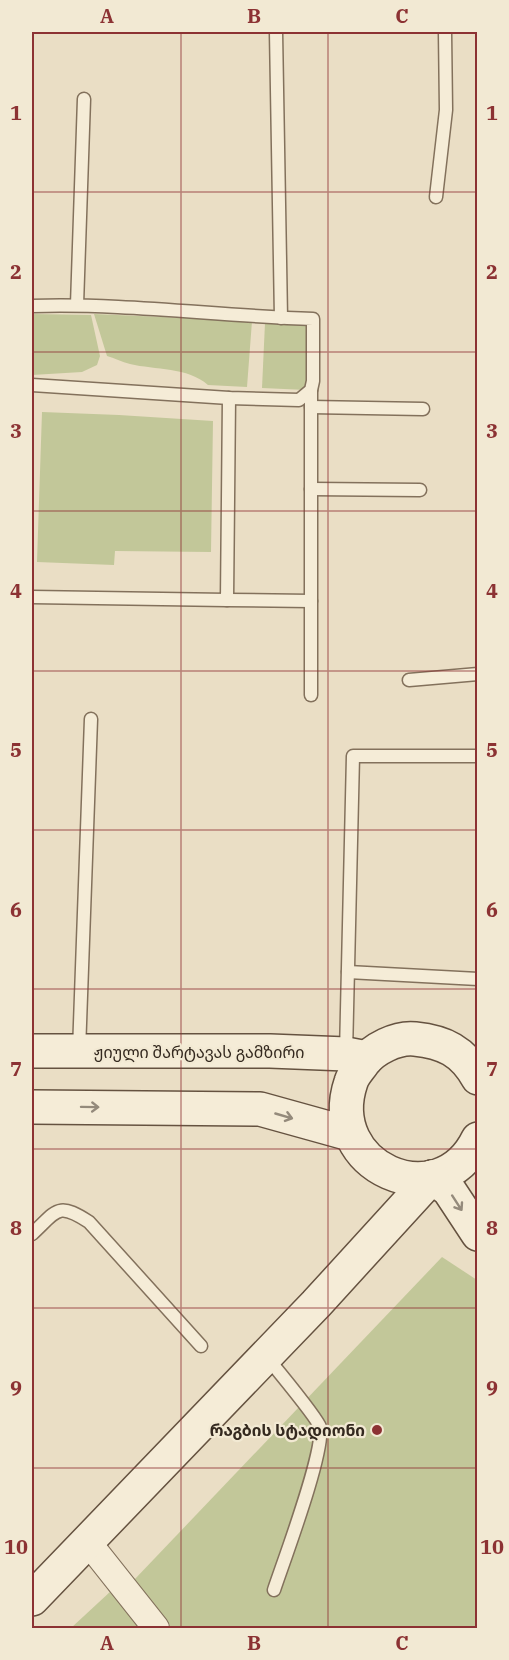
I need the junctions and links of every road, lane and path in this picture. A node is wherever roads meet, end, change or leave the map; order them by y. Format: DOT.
graph roads {
  1 [pos="276,32"];
  2 [pos="445,32"];
  3 [pos="84,99"];
  4 [pos="436,197"];
  5 [pos="76,305"];
  6 [pos="32,306"];
  7 [pos="281,318"];
  8 [pos="32,385"];
  9 [pos="311,390"];
  10 [pos="230,398"];
  11 [pos="311,407"];
  12 [pos="423,409"];
  13 [pos="311,489"];
  14 [pos="420,490"];
  15 [pos="32,597"];
  16 [pos="227,600"];
  17 [pos="311,601"];
  18 [pos="477,674"];
  19 [pos="409,680"];
  20 [pos="311,695"];
  21 [pos="91,719"];
  22 [pos="477,756"];
  23 [pos="348,972"];
  24 [pos="477,979"];
  25 [pos="467,1048"];
  26 [pos="32,1051"];
  27 [pos="79,1052"];
  28 [pos="357,1056"];
  29 [pos="477,1078"];
  30 [pos="32,1107"];
  31 [pos="350,1134"];
  32 [pos="476,1154"];
  33 [pos="379,1169"];
  34 [pos="432,1177"];
  35 [pos="32,1234"];
  36 [pos="477,1234"];
  37 [pos="316,1304"];
  38 [pos="201,1346"];
  39 [pos="266,1356"];
  40 [pos="87,1541"];
  41 [pos="274,1590"];
  42 [pos="32,1599"];
  43 [pos="156,1629"];
  1 -- 7 [label="lane"];
  2 -- 4 [label="lane"];
  3 -- 5 [label="lane"];
  5 -- 6 [label="lane"];
  5 -- 7 [label="lane"];
  7 -- 9 [label="lane"];
  8 -- 10 [label="lane"];
  9 -- 10 [label="lane"];
  9 -- 11 [label="lane"];
  10 -- 16 [label="lane"];
  11 -- 12 [label="lane"];
  11 -- 13 [label="lane"];
  13 -- 14 [label="lane"];
  13 -- 17 [label="lane"];
  15 -- 16 [label="lane"];
  16 -- 17 [label="lane"];
  17 -- 20 [label="lane"];
  18 -- 19 [label="lane"];
  21 -- 27 [label="lane"];
  22 -- 23 [label="lane"];
  23 -- 24 [label="lane"];
  23 -- 28 [label="lane"];
  25 -- 28 [label="main road"];
  25 -- 29 [label="main road"];
  26 -- 27 [label="main road, ჟიული შარტავას გამზირი"];
  27 -- 28 [label="main road, ჟიული შარტავას გამზირი"];
  28 -- 31 [label="main road"];
  30 -- 31 [label="main road, one-way"];
  31 -- 33 [label="main road"];
  32 -- 34 [label="main road"];
  33 -- 34 [label="main road"];
  33 -- 37 [label="main road"];
  34 -- 36 [label="main road, one-way"];
  34 -- 37 [label="main road"];
  35 -- 38 [label="lane"];
  37 -- 39 [label="main road"];
  39 -- 40 [label="main road"];
  39 -- 41 [label="lane"];
  40 -- 42 [label="main road"];
  40 -- 43 [label="street"];
}
